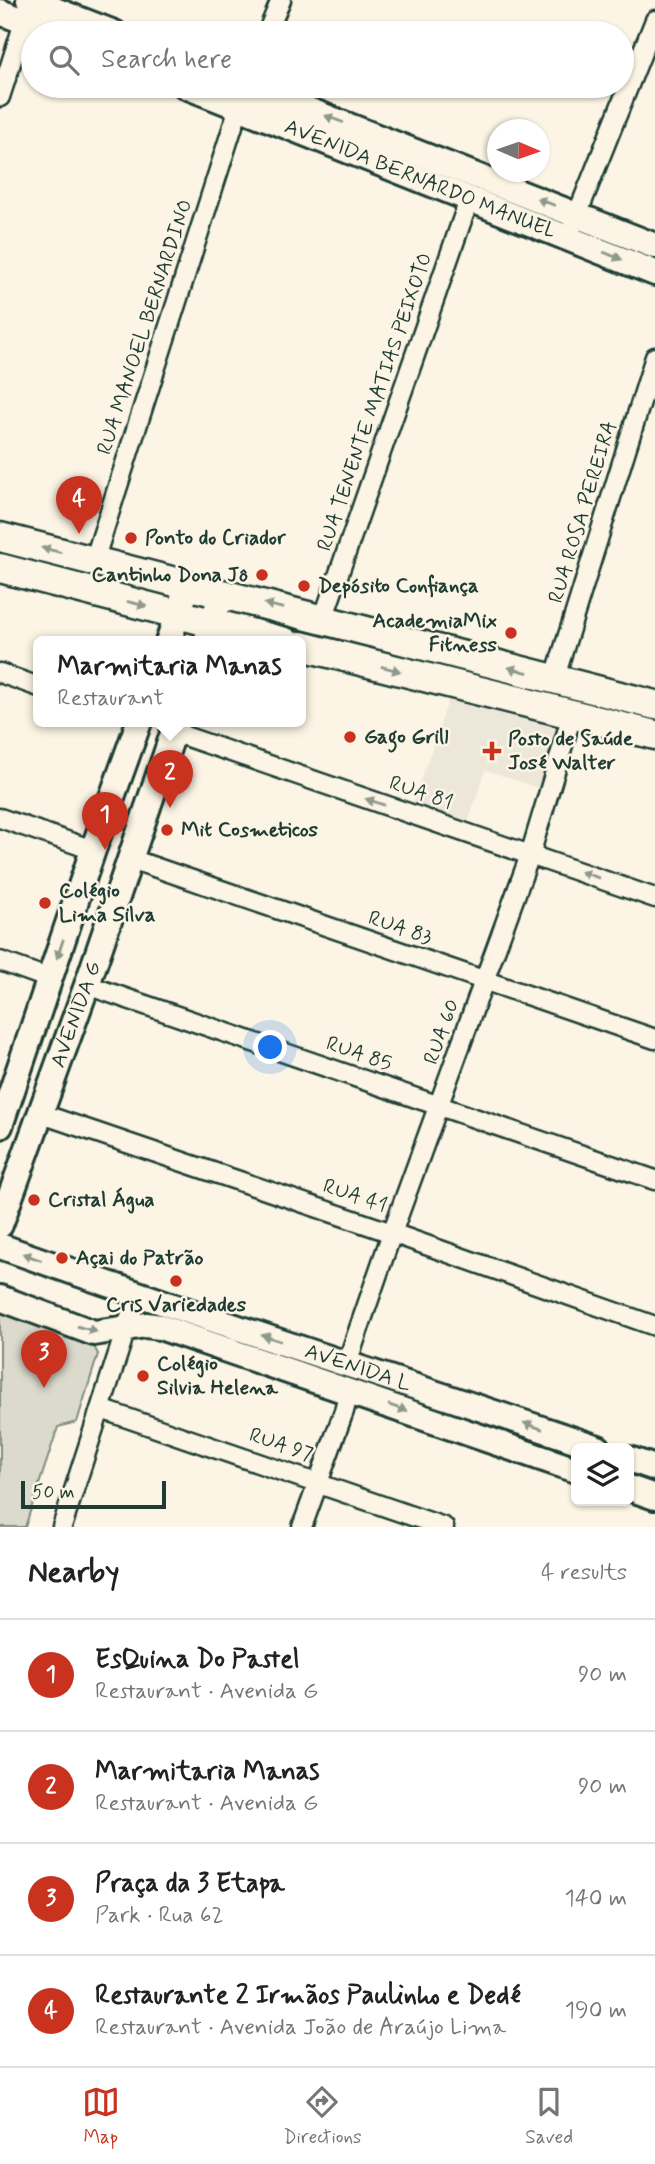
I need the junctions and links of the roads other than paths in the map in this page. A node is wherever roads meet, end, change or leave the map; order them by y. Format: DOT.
graph roads {
  1 [pos="281,0"];
  2 [pos="28,7"];
  3 [pos="0,12"];
  4 [pos="655,20"];
  5 [pos="43,21"];
  6 [pos="74,21"];
  7 [pos="272,21"];
  8 [pos="21,30"];
  9 [pos="634,72"];
  10 [pos="0,97"];
  11 [pos="242,98"];
  12 [pos="247,98"];
  13 [pos="250,98"];
  14 [pos="624,98"];
  15 [pos="390,141"];
  16 [pos="381,164"];
  17 [pos="469,200"];
  18 [pos="577,214"];
  19 [pos="569,239"];
  20 [pos="655,246"];
  21 [pos="655,273"];
  22 [pos="655,357"];
  23 [pos="0,537"];
  24 [pos="94,561"];
  25 [pos="0,568"];
  26 [pos="188,585"];
  27 [pos="222,593"];
  28 [pos="178,614"];
  29 [pos="323,619"];
  30 [pos="209,632"];
  31 [pos="170,636"];
  32 [pos="239,636"];
  33 [pos="306,647"];
  34 [pos="0,673"];
  35 [pos="554,680"];
  36 [pos="33,685"];
  37 [pos="616,695"];
  38 [pos="655,705"];
  39 [pos="572,715"];
  40 [pos="607,723"];
  41 [pos="137,727"];
  42 [pos="175,727"];
  43 [pos="655,736"];
  44 [pos="0,818"];
  45 [pos="93,850"];
  46 [pos="530,855"];
  47 [pos="131,859"];
  48 [pos="655,898"];
  49 [pos="0,961"];
  50 [pos="50,979"];
  51 [pos="485,982"];
  52 [pos="87,985"];
  53 [pos="655,1039"];
  54 [pos="440,1105"];
  55 [pos="2,1112"];
  56 [pos="39,1113"];
  57 [pos="655,1180"];
  58 [pos="0,1225"];
  59 [pos="392,1233"];
  60 [pos="0,1246"];
  61 [pos="137,1295"];
  62 [pos="0,1298"];
  63 [pos="655,1326"];
  64 [pos="127,1327"];
  65 [pos="319,1354"];
  66 [pos="347,1363"];
  67 [pos="309,1378"];
  68 [pos="349,1392"];
  69 [pos="101,1409"];
  70 [pos="583,1443"];
  71 [pos="634,1461"];
  72 [pos="571,1468"];
  73 [pos="655,1468"];
  74 [pos="317,1482"];
  75 [pos="634,1490"];
  76 [pos="655,1497"];
  77 [pos="62,1527"];
  78 [pos="302,1527"];
  79 [pos="444,1527"];
  1 -- 7 [label="street"];
  2 -- 3 [label="street"];
  2 -- 5 [label="street"];
  2 -- 6 [label="street"];
  4 -- 9 [label="street"];
  8 -- 10 [label="street"];
  11 -- 24 [label="street, RUA MANOEL BERNARDINO"];
  12 -- 16 [label="street, AVENIDA BERNARDO MANUEL"];
  15 -- 13 [label="street, AVENIDA BERNARDO MANUEL, one-way"];
  14 -- 18 [label="street"];
  15 -- 16 [label="street"];
  18 -- 15 [label="street, AVENIDA BERNARDO MANUEL, one-way"];
  16 -- 17 [label="street, AVENIDA BERNARDO MANUEL"];
  17 -- 19 [label="street, AVENIDA BERNARDO MANUEL"];
  17 -- 29 [label="street, RUA TENENTE MATIAS PEIXOTO"];
  18 -- 19 [label="street"];
  18 -- 20 [label="street, AVENIDA BERNARDO MANUEL"];
  19 -- 21 [label="street, AVENIDA BERNARDO MANUEL, one-way"];
  22 -- 35 [label="street, RUA ROSA PEREIRA"];
  24 -- 23 [label="main road, one-way"];
  24 -- 26 [label="main road"];
  25 -- 28 [label="main road, one-way"];
  26 -- 27 [label="main road"];
  26 -- 28 [label="street"];
  29 -- 27 [label="main road, one-way"];
  27 -- 30 [label="street"];
  28 -- 30 [label="main road"];
  28 -- 31 [label="street"];
  35 -- 29 [label="main road, one-way"];
  30 -- 32 [label="main road"];
  33 -- 39 [label="main road, one-way"];
  34 -- 36 [label="street"];
  35 -- 37 [label="main road"];
  37 -- 38 [label="main road"];
  37 -- 40 [label="main road"];
  39 -- 40 [label="main road"];
  39 -- 46 [label="street, RUA 60"];
  40 -- 43 [label="main road"];
  41 -- 45 [label="street, AVENIDA G"];
  46 -- 42 [label="street, RUA 81, one-way"];
  42 -- 47 [label="street, AVENIDA G"];
  44 -- 45 [label="street"];
  45 -- 50 [label="street, AVENIDA G, one-way"];
  48 -- 46 [label="street, RUA 81, one-way"];
  46 -- 51 [label="street, RUA 60"];
  47 -- 51 [label="street, RUA 83"];
  47 -- 52 [label="street, AVENIDA G"];
  49 -- 50 [label="street"];
  50 -- 55 [label="street, AVENIDA G"];
  51 -- 53 [label="street, RUA 83"];
  51 -- 54 [label="street, RUA 60"];
  52 -- 54 [label="street, RUA 85"];
  52 -- 56 [label="street, AVENIDA G"];
  54 -- 57 [label="street, RUA 85"];
  54 -- 59 [label="street, RUA 60"];
  56 -- 58 [label="street, AVENIDA G"];
  56 -- 59 [label="street, RUA 41"];
  59 -- 63 [label="street, RUA 41"];
  59 -- 66 [label="street, RUA 60"];
  61 -- 60 [label="street, AVENIDA L, one-way"];
  61 -- 64 [label="street"];
  65 -- 61 [label="street, AVENIDA L, one-way"];
  62 -- 64 [label="street, AVENIDA L, one-way"];
  64 -- 67 [label="street, AVENIDA L"];
  64 -- 69 [label="street"];
  65 -- 66 [label="street, AVENIDA L"];
  65 -- 67 [label="street"];
  70 -- 66 [label="street, AVENIDA L, one-way"];
  67 -- 68 [label="street, AVENIDA L"];
  68 -- 72 [label="street, AVENIDA L, one-way"];
  68 -- 74 [label="street"];
  69 -- 74 [label="street, RUA 97"];
  69 -- 77 [label="street"];
  71 -- 73 [label="street"];
  74 -- 78 [label="street"];
  74 -- 79 [label="street, RUA 97"];
  75 -- 76 [label="street"];
}
